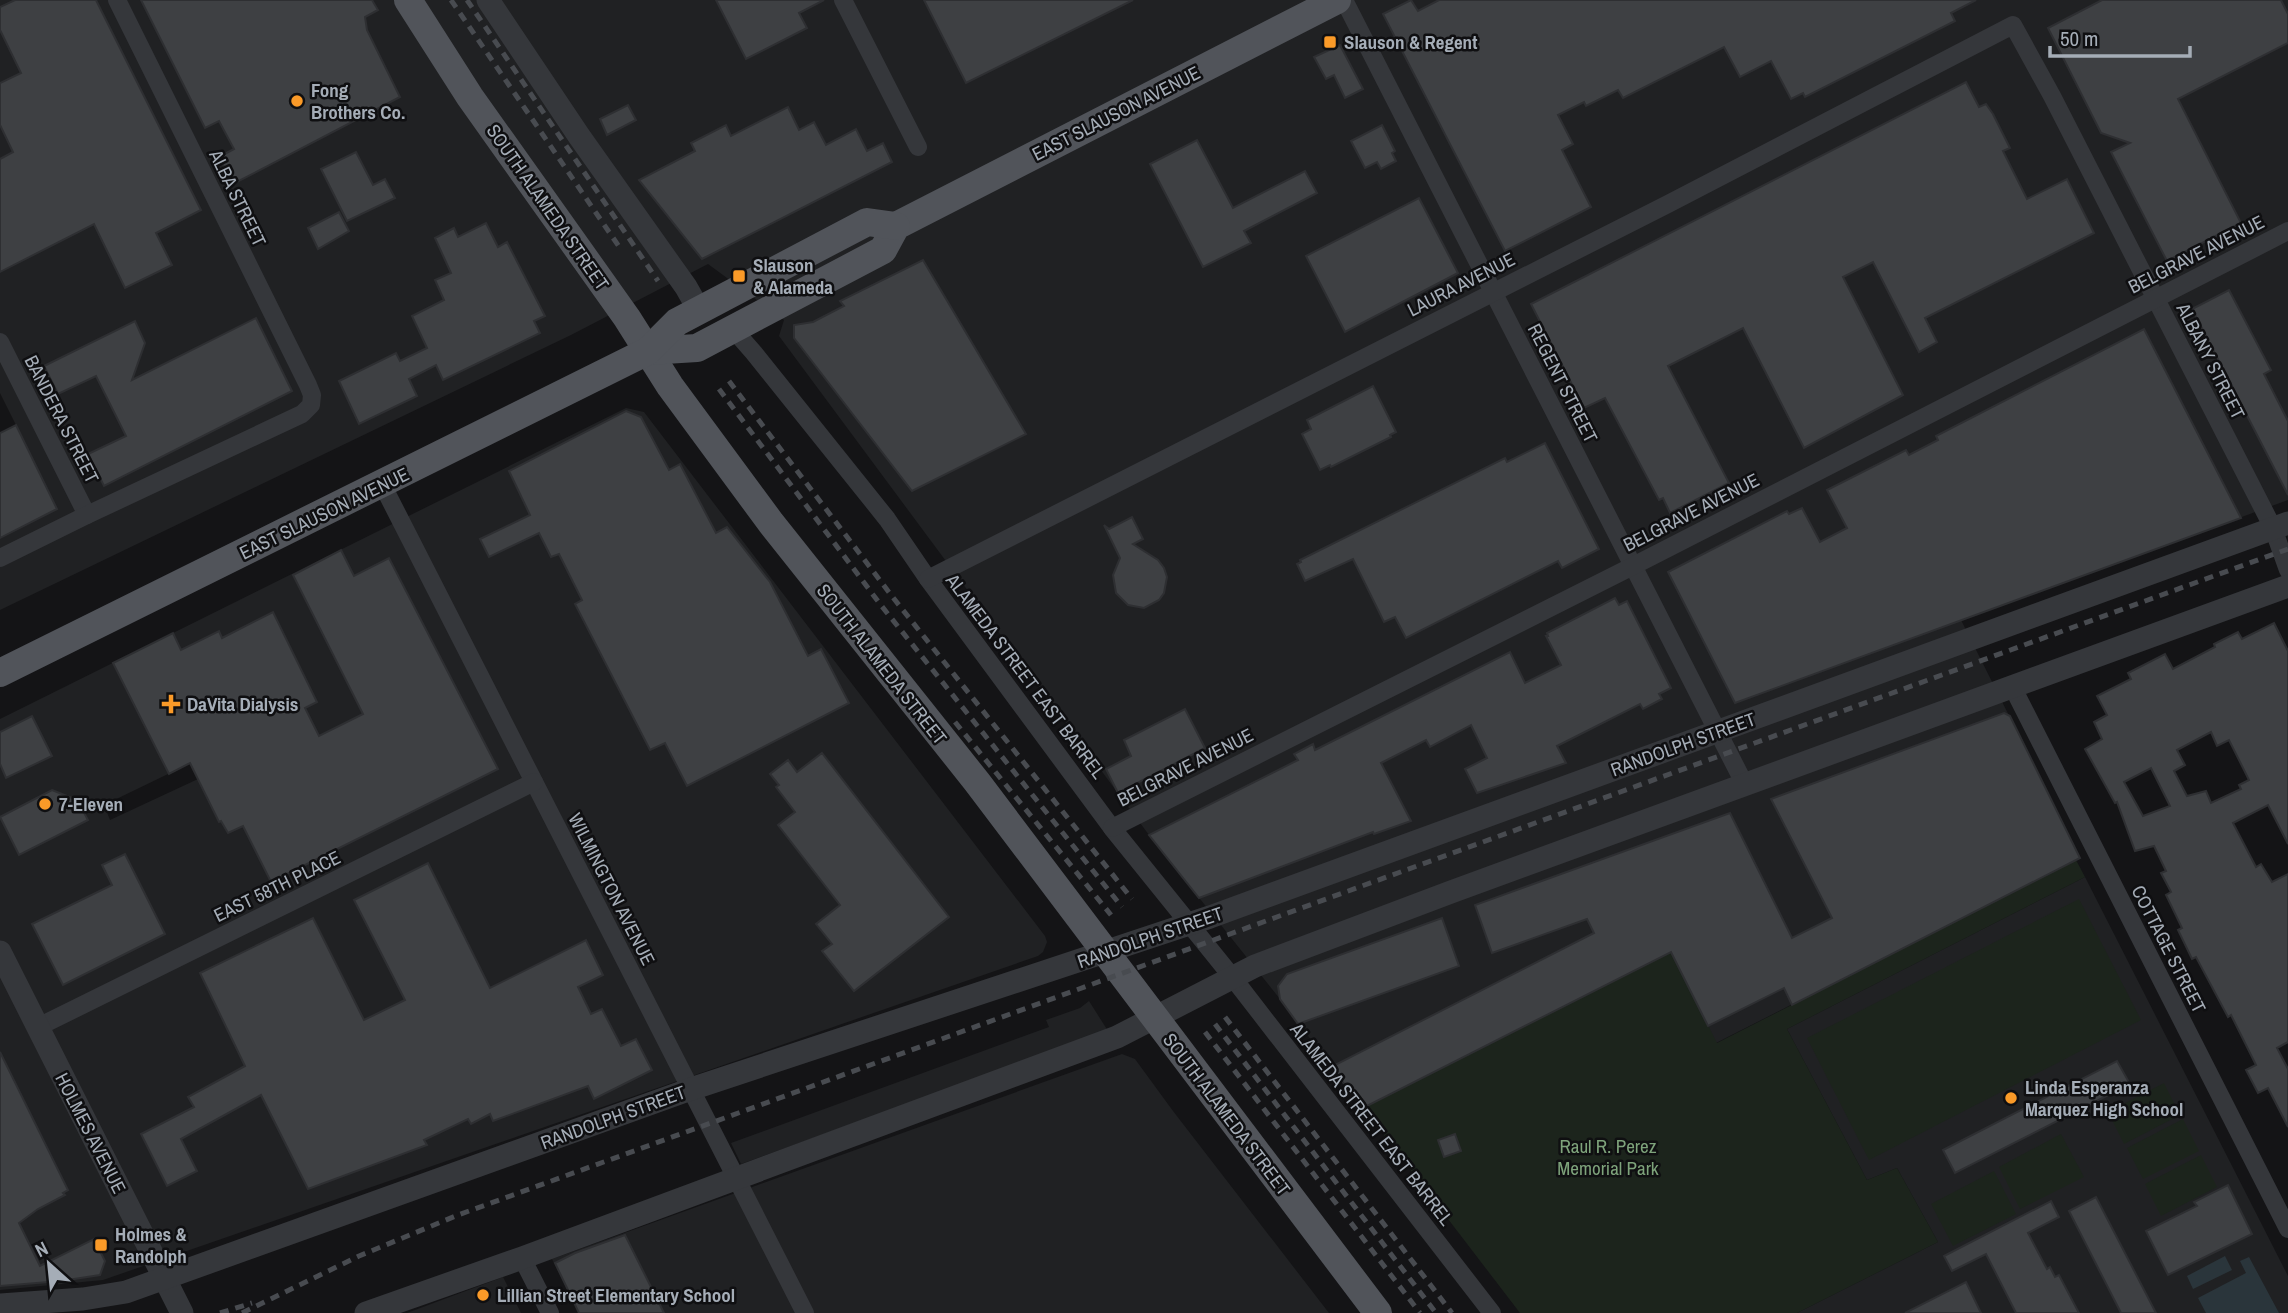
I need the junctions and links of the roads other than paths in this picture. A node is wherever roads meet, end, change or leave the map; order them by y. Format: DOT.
graph roads {
  1 [pos="117,0"];
  2 [pos="408,0"];
  3 [pos="488,0"];
  4 [pos="843,0"];
  5 [pos="1337,0"];
  6 [pos="1344,0"];
  7 [pos="2013,25"];
  8 [pos="918,147"];
  9 [pos="896,226"];
  10 [pos="2288,231"];
  11 [pos="1492,291"];
  12 [pos="2156,299"];
  13 [pos="699,310"];
  14 [pos="733,330"];
  15 [pos="0,342"];
  16 [pos="648,351"];
  17 [pos="382,484"];
  18 [pos="87,515"];
  19 [pos="2280,526"];
  20 [pos="0,558"];
  21 [pos="1633,566"];
  22 [pos="2288,570"];
  23 [pos="928,579"];
  24 [pos="2288,586"];
  25 [pos="0,673"];
  26 [pos="2013,688"];
  27 [pos="1717,732"];
  28 [pos="534,782"];
  29 [pos="1745,785"];
  30 [pos="1112,828"];
  31 [pos="1189,924"];
  32 [pos="0,952"];
  33 [pos="1105,953"];
  34 [pos="1233,978"];
  35 [pos="1155,1019"];
  36 [pos="38,1027"];
  37 [pos="691,1089"];
  38 [pos="736,1177"];
  39 [pos="2288,1228"];
  40 [pos="522,1258"];
  41 [pos="166,1278"];
  42 [pos="0,1305"];
  43 [pos="182,1313"];
  44 [pos="366,1313"];
  45 [pos="550,1313"];
  46 [pos="805,1313"];
  47 [pos="1378,1313"];
  48 [pos="1492,1313"];
  1 -- 18 [label="street, ALBA STREET"];
  2 -- 16 [label="main road, SOUTH ALAMEDA STREET"];
  3 -- 13 [label="street"];
  4 -- 8 [label="street"];
  5 -- 9 [label="main road, EAST SLAUSON AVENUE"];
  6 -- 11 [label="street, REGENT STREET"];
  7 -- 11 [label="street, LAURA AVENUE"];
  7 -- 12 [label="street, ALBANY STREET"];
  9 -- 13 [label="main road, EAST SLAUSON AVENUE"];
  9 -- 14 [label="main road, EAST SLAUSON AVENUE"];
  10 -- 12 [label="street, BELGRAVE AVENUE"];
  11 -- 21 [label="street, REGENT STREET"];
  11 -- 23 [label="street, LAURA AVENUE"];
  12 -- 19 [label="street, ALBANY STREET"];
  12 -- 21 [label="street, BELGRAVE AVENUE"];
  13 -- 16 [label="main road, EAST SLAUSON AVENUE"];
  14 -- 16 [label="main road, EAST SLAUSON AVENUE"];
  14 -- 23 [label="street, ALAMEDA STREET EAST BARREL"];
  15 -- 18 [label="street, BANDERA STREET"];
  16 -- 17 [label="main road, EAST SLAUSON AVENUE"];
  16 -- 33 [label="main road, SOUTH ALAMEDA STREET"];
  17 -- 25 [label="main road, EAST SLAUSON AVENUE"];
  17 -- 28 [label="street, WILMINGTON AVENUE"];
  18 -- 20 [label="street"];
  19 -- 22 [label="street, ALBANY STREET"];
  19 -- 27 [label="street, RANDOLPH STREET"];
  21 -- 27 [label="street, REGENT STREET"];
  21 -- 30 [label="street, BELGRAVE AVENUE"];
  23 -- 30 [label="street, ALAMEDA STREET EAST BARREL"];
  24 -- 26 [label="street"];
  26 -- 29 [label="street"];
  26 -- 39 [label="street, COTTAGE STREET"];
  27 -- 29 [label="street, REGENT STREET"];
  27 -- 31 [label="street, RANDOLPH STREET"];
  28 -- 36 [label="street, EAST 58TH PLACE"];
  28 -- 37 [label="street, WILMINGTON AVENUE"];
  29 -- 34 [label="street"];
  30 -- 31 [label="street, ALAMEDA STREET EAST BARREL"];
  31 -- 33 [label="street, RANDOLPH STREET"];
  31 -- 34 [label="street, ALAMEDA STREET EAST BARREL"];
  32 -- 36 [label="street, HOLMES AVENUE"];
  33 -- 35 [label="main road, SOUTH ALAMEDA STREET"];
  33 -- 37 [label="street, RANDOLPH STREET"];
  34 -- 35 [label="street"];
  34 -- 48 [label="street, ALAMEDA STREET EAST BARREL"];
  35 -- 38 [label="street"];
  35 -- 47 [label="main road, SOUTH ALAMEDA STREET"];
  36 -- 41 [label="street, HOLMES AVENUE"];
  37 -- 38 [label="street, WILMINGTON AVENUE"];
  37 -- 41 [label="street, RANDOLPH STREET"];
  38 -- 40 [label="street"];
  38 -- 46 [label="street, WILMINGTON AVENUE"];
  40 -- 44 [label="street"];
  40 -- 45 [label="street"];
  41 -- 42 [label="street, RANDOLPH STREET"];
  41 -- 43 [label="street, HOLMES AVENUE"];
}
